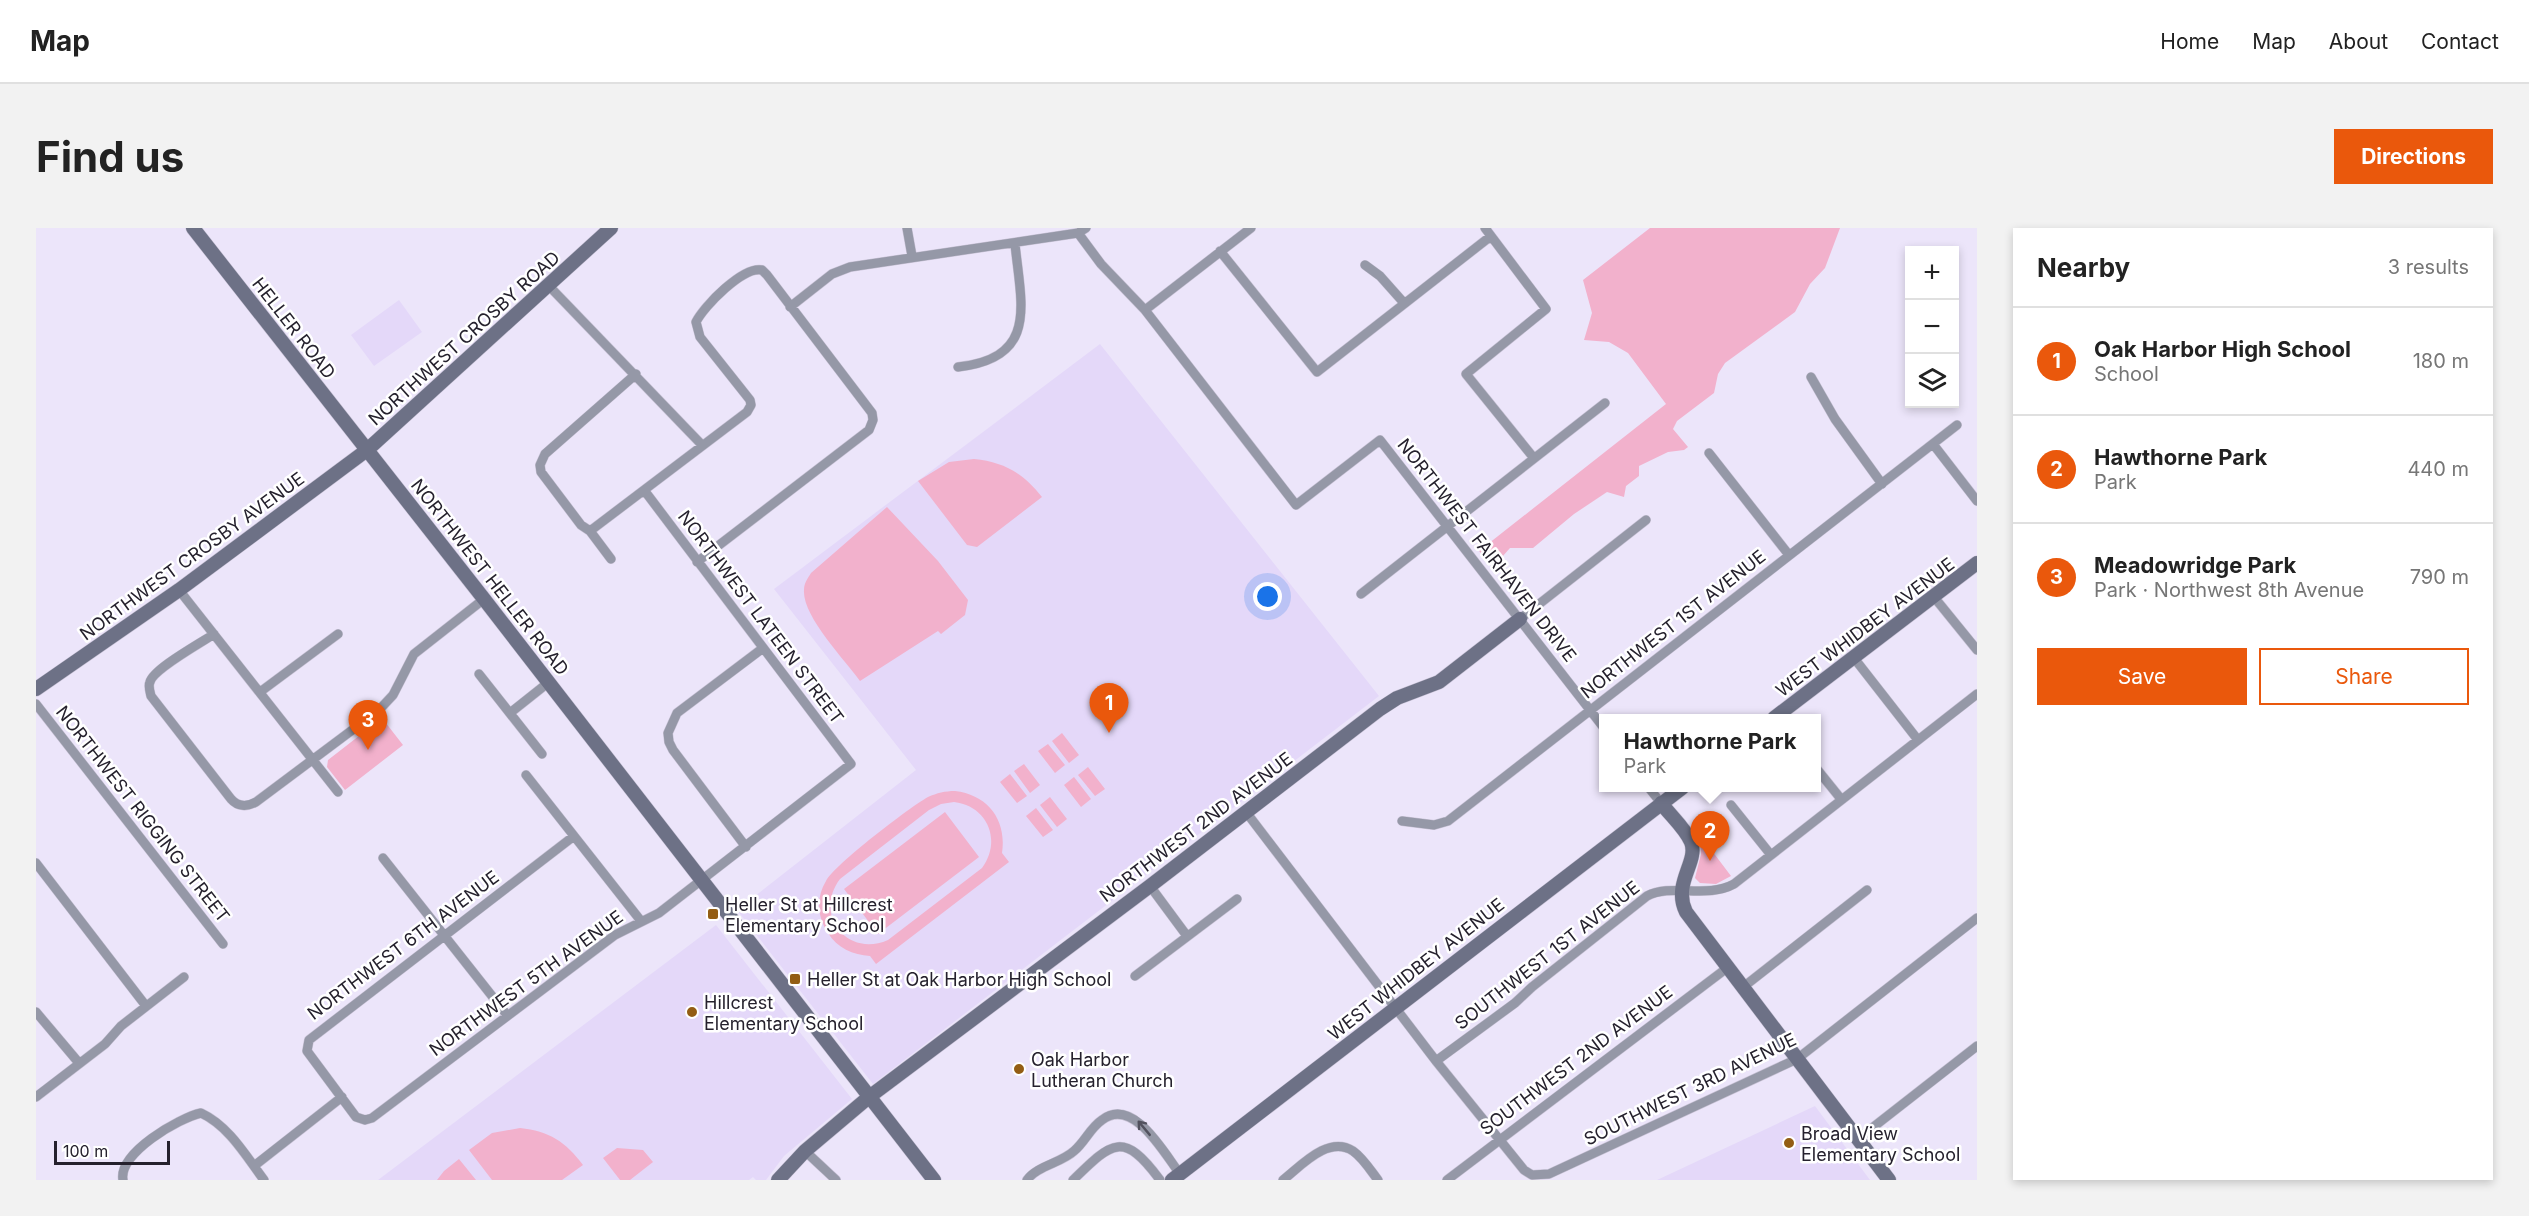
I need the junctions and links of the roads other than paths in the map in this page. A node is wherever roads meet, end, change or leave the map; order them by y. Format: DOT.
graph roads {
  1 [pos="193,228"];
  2 [pos="611,228"];
  3 [pos="907,228"];
  4 [pos="1251,228"];
  5 [pos="1082,230"];
  6 [pos="1488,232"];
  7 [pos="1015,244"];
  8 [pos="1220,251"];
  9 [pos="912,256"];
  10 [pos="1365,265"];
  11 [pos="549,286"];
  12 [pos="1404,303"];
  13 [pos="790,307"];
  14 [pos="1145,310"];
  15 [pos="958,367"];
  16 [pos="636,374"];
  17 [pos="1811,377"];
  18 [pos="1605,403"];
  19 [pos="1957,425"];
  20 [pos="1933,444"];
  21 [pos="702,445"];
  22 [pos="368,450"];
  23 [pos="1709,453"];
  24 [pos="1533,457"];
  25 [pos="1882,484"];
  26 [pos="644,490"];
  27 [pos="1977,501"];
  28 [pos="1646,520"];
  29 [pos="1448,525"];
  30 [pos="590,531"];
  31 [pos="1789,555"];
  32 [pos="611,560"];
  33 [pos="698,562"];
  34 [pos="1977,564"];
  35 [pos="180,590"];
  36 [pos="1361,594"];
  37 [pos="1934,597"];
  38 [pos="484,599"];
  39 [pos="1521,619"];
  40 [pos="214,634"];
  41 [pos="338,634"];
  42 [pos="763,648"];
  43 [pos="1977,650"];
  44 [pos="1854,658"];
  45 [pos="479,674"];
  46 [pos="549,682"];
  47 [pos="36,689"];
  48 [pos="260,692"];
  49 [pos="1977,694"];
  50 [pos="36,704"];
  51 [pos="1589,710"];
  52 [pos="510,713"];
  53 [pos="1779,714"];
  54 [pos="1599,722"];
  55 [pos="1918,740"];
  56 [pos="542,754"];
  57 [pos="313,760"];
  58 [pos="851,764"];
  59 [pos="1821,774"];
  60 [pos="526,775"];
  61 [pos="338,792"];
  62 [pos="1652,792"];
  63 [pos="1676,792"];
  64 [pos="1841,799"];
  65 [pos="1661,803"];
  66 [pos="1731,805"];
  67 [pos="1246,812"];
  68 [pos="1402,821"];
  69 [pos="574,836"];
  70 [pos="746,847"];
  71 [pos="1771,855"];
  72 [pos="383,858"];
  73 [pos="36,863"];
  74 [pos="702,880"];
  75 [pos="1150,886"];
  76 [pos="1867,890"];
  77 [pos="1681,892"];
  78 [pos="1237,899"];
  79 [pos="1977,918"];
  80 [pos="641,921"];
  81 [pos="444,935"];
  82 [pos="1187,936"];
  83 [pos="223,944"];
  84 [pos="1727,968"];
  85 [pos="1135,976"];
  86 [pos="184,977"];
  87 [pos="1742,988"];
  88 [pos="146,1006"];
  89 [pos="1395,1008"];
  90 [pos="36,1012"];
  91 [pos="507,1015"];
  92 [pos="1977,1047"];
  93 [pos="1797,1059"];
  94 [pos="1436,1061"];
  95 [pos="79,1064"];
  96 [pos="36,1097"];
  97 [pos="342,1097"];
  98 [pos="869,1097"];
  99 [pos="1858,1139"];
  100 [pos="1498,1140"];
  101 [pos="805,1150"];
  102 [pos="254,1166"];
  103 [pos="1176,1177"];
  104 [pos="123,1180"];
  105 [pos="264,1180"];
  106 [pos="778,1180"];
  107 [pos="836,1180"];
  108 [pos="934,1180"];
  109 [pos="1027,1180"];
  110 [pos="1073,1180"];
  111 [pos="1160,1180"];
  112 [pos="1283,1180"];
  113 [pos="1378,1180"];
  114 [pos="1447,1180"];
  115 [pos="1889,1180"];
  1 -- 22 [label="street, HELLER ROAD"];
  2 -- 11 [label="street, NORTHWEST CROSBY ROAD"];
  3 -- 9 [label="street"];
  4 -- 8 [label="street"];
  5 -- 7 [label="street"];
  5 -- 14 [label="street, NORTHWEST FAIRHAVEN DRIVE"];
  6 -- 12 [label="street"];
  6 -- 24 [label="street"];
  7 -- 9 [label="street"];
  7 -- 15 [label="street"];
  8 -- 12 [label="street"];
  8 -- 14 [label="street"];
  9 -- 13 [label="street"];
  10 -- 12 [label="street"];
  11 -- 16 [label="street"];
  11 -- 22 [label="street, NORTHWEST CROSBY ROAD"];
  13 -- 21 [label="street"];
  13 -- 33 [label="street"];
  14 -- 29 [label="street, NORTHWEST FAIRHAVEN DRIVE"];
  16 -- 21 [label="street"];
  16 -- 30 [label="street"];
  17 -- 25 [label="street"];
  18 -- 24 [label="street"];
  19 -- 20 [label="street, NORTHWEST 1ST AVENUE"];
  20 -- 25 [label="street, NORTHWEST 1ST AVENUE"];
  20 -- 27 [label="street"];
  21 -- 26 [label="street"];
  22 -- 35 [label="street, NORTHWEST CROSBY AVENUE"];
  22 -- 38 [label="street, NORTHWEST HELLER ROAD"];
  23 -- 31 [label="street"];
  24 -- 29 [label="street"];
  25 -- 31 [label="street, NORTHWEST 1ST AVENUE"];
  26 -- 30 [label="street"];
  26 -- 33 [label="street, NORTHWEST LATEEN STREET"];
  28 -- 39 [label="street, NORTHWEST 2ND AVENUE"];
  29 -- 36 [label="street"];
  29 -- 39 [label="street, NORTHWEST FAIRHAVEN DRIVE"];
  30 -- 32 [label="street"];
  31 -- 51 [label="street, NORTHWEST 1ST AVENUE"];
  33 -- 42 [label="street, NORTHWEST LATEEN STREET"];
  34 -- 37 [label="street, WEST WHIDBEY AVENUE"];
  35 -- 40 [label="street"];
  35 -- 47 [label="street, NORTHWEST CROSBY AVENUE"];
  37 -- 43 [label="street"];
  37 -- 44 [label="street, WEST WHIDBEY AVENUE"];
  38 -- 46 [label="street, NORTHWEST HELLER ROAD"];
  38 -- 57 [label="street"];
  39 -- 51 [label="street, NORTHWEST FAIRHAVEN DRIVE"];
  39 -- 67 [label="street, NORTHWEST 2ND AVENUE"];
  40 -- 48 [label="street"];
  40 -- 57 [label="street"];
  41 -- 48 [label="street"];
  42 -- 58 [label="street, NORTHWEST LATEEN STREET"];
  42 -- 70 [label="street"];
  44 -- 53 [label="street, WEST WHIDBEY AVENUE"];
  44 -- 55 [label="street"];
  45 -- 52 [label="street"];
  46 -- 52 [label="street"];
  46 -- 74 [label="street, NORTHWEST HELLER ROAD"];
  48 -- 57 [label="street"];
  49 -- 55 [label="street, SOUTHWEST 1ST AVENUE"];
  50 -- 83 [label="street, NORTHWEST RIGGING STREET"];
  51 -- 54 [label="street, NORTHWEST FAIRHAVEN DRIVE"];
  51 -- 68 [label="street, NORTHWEST 1ST AVENUE"];
  52 -- 56 [label="street"];
  55 -- 64 [label="street, SOUTHWEST 1ST AVENUE"];
  57 -- 61 [label="street"];
  58 -- 70 [label="street, NORTHWEST 5TH AVENUE"];
  59 -- 64 [label="street"];
  60 -- 69 [label="street"];
  62 -- 65 [label="street"];
  63 -- 65 [label="street, WEST WHIDBEY AVENUE"];
  64 -- 71 [label="street, SOUTHWEST 1ST AVENUE"];
  65 -- 77 [label="street"];
  65 -- 89 [label="street, WEST WHIDBEY AVENUE"];
  66 -- 71 [label="street"];
  67 -- 75 [label="street, NORTHWEST 2ND AVENUE"];
  67 -- 89 [label="street, SOUTHWEST 3RD AVENUE"];
  69 -- 80 [label="street"];
  69 -- 81 [label="street, NORTHWEST 6TH AVENUE"];
  70 -- 74 [label="street, NORTHWEST 5TH AVENUE"];
  71 -- 77 [label="street, SOUTHWEST 1ST AVENUE"];
  72 -- 81 [label="street"];
  73 -- 88 [label="street"];
  74 -- 80 [label="street, NORTHWEST 5TH AVENUE"];
  74 -- 98 [label="street, NORTHWEST HELLER ROAD"];
  75 -- 82 [label="street"];
  75 -- 98 [label="street, NORTHWEST 2ND AVENUE"];
  76 -- 87 [label="street"];
  77 -- 84 [label="street"];
  77 -- 94 [label="street, SOUTHWEST 1ST AVENUE"];
  78 -- 82 [label="street"];
  79 -- 93 [label="street, SOUTHWEST 3RD AVENUE"];
  80 -- 91 [label="street, NORTHWEST 5TH AVENUE"];
  81 -- 91 [label="street"];
  81 -- 97 [label="street, NORTHWEST 6TH AVENUE"];
  82 -- 85 [label="street"];
  84 -- 87 [label="street"];
  84 -- 100 [label="street, SOUTHWEST 2ND AVENUE"];
  86 -- 88 [label="street"];
  87 -- 93 [label="street"];
  88 -- 95 [label="street"];
  89 -- 94 [label="street, SOUTHWEST 3RD AVENUE"];
  89 -- 103 [label="street, WEST WHIDBEY AVENUE"];
  90 -- 95 [label="street"];
  91 -- 97 [label="street, NORTHWEST 5TH AVENUE"];
  92 -- 99 [label="street"];
  93 -- 99 [label="street"];
  93 -- 100 [label="street, SOUTHWEST 3RD AVENUE"];
  94 -- 100 [label="street, SOUTHWEST 3RD AVENUE"];
  95 -- 96 [label="street"];
  97 -- 102 [label="street"];
  98 -- 101 [label="street, NORTHWEST 2ND AVENUE"];
  98 -- 108 [label="street, NORTHWEST HELLER ROAD"];
  99 -- 115 [label="street"];
  100 -- 114 [label="street, SOUTHWEST 2ND AVENUE"];
  101 -- 106 [label="street, NORTHWEST 2ND AVENUE"];
  101 -- 107 [label="street"];
  102 -- 104 [label="street"];
  102 -- 105 [label="street"];
  103 -- 109 [label="street, one-way"];
  110 -- 111 [label="street"];
  112 -- 113 [label="street"];
}
